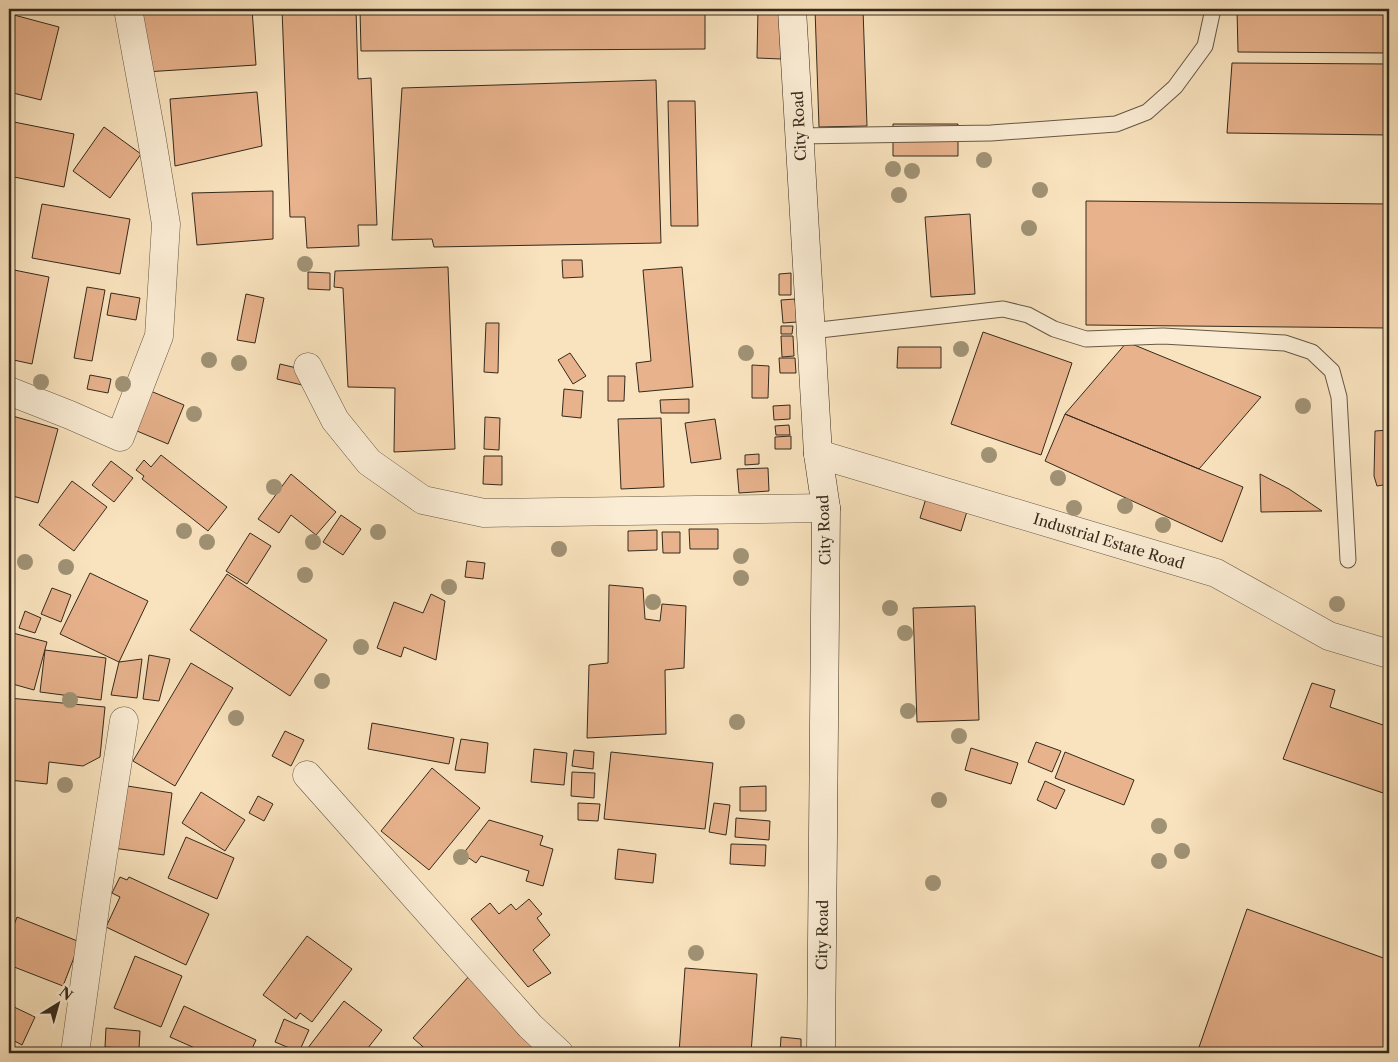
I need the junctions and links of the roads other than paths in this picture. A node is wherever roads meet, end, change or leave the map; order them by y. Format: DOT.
graph roads {
  1 [pos="128,9"];
  2 [pos="792,9"];
  3 [pos="1214,9"];
  4 [pos="799,136"];
  5 [pos="811,331"];
  6 [pos="308,367"];
  7 [pos="9,391"];
  8 [pos="818,454"];
  9 [pos="826,508"];
  10 [pos="1348,560"];
  11 [pos="1389,654"];
  12 [pos="124,721"];
  13 [pos="307,775"];
  14 [pos="75,1053"];
  15 [pos="559,1053"];
  16 [pos="821,1053"];
  1 -- 7 [label="street"];
  2 -- 4 [label="street, City Road"];
  3 -- 4 [label="lane"];
  4 -- 5 [label="street, City Road"];
  5 -- 8 [label="street, City Road"];
  5 -- 10 [label="lane"];
  6 -- 9 [label="street"];
  8 -- 9 [label="street, City Road"];
  8 -- 11 [label="street, Industrial Estate Road"];
  9 -- 16 [label="street, City Road"];
  12 -- 14 [label="street"];
  13 -- 15 [label="street"];
}
